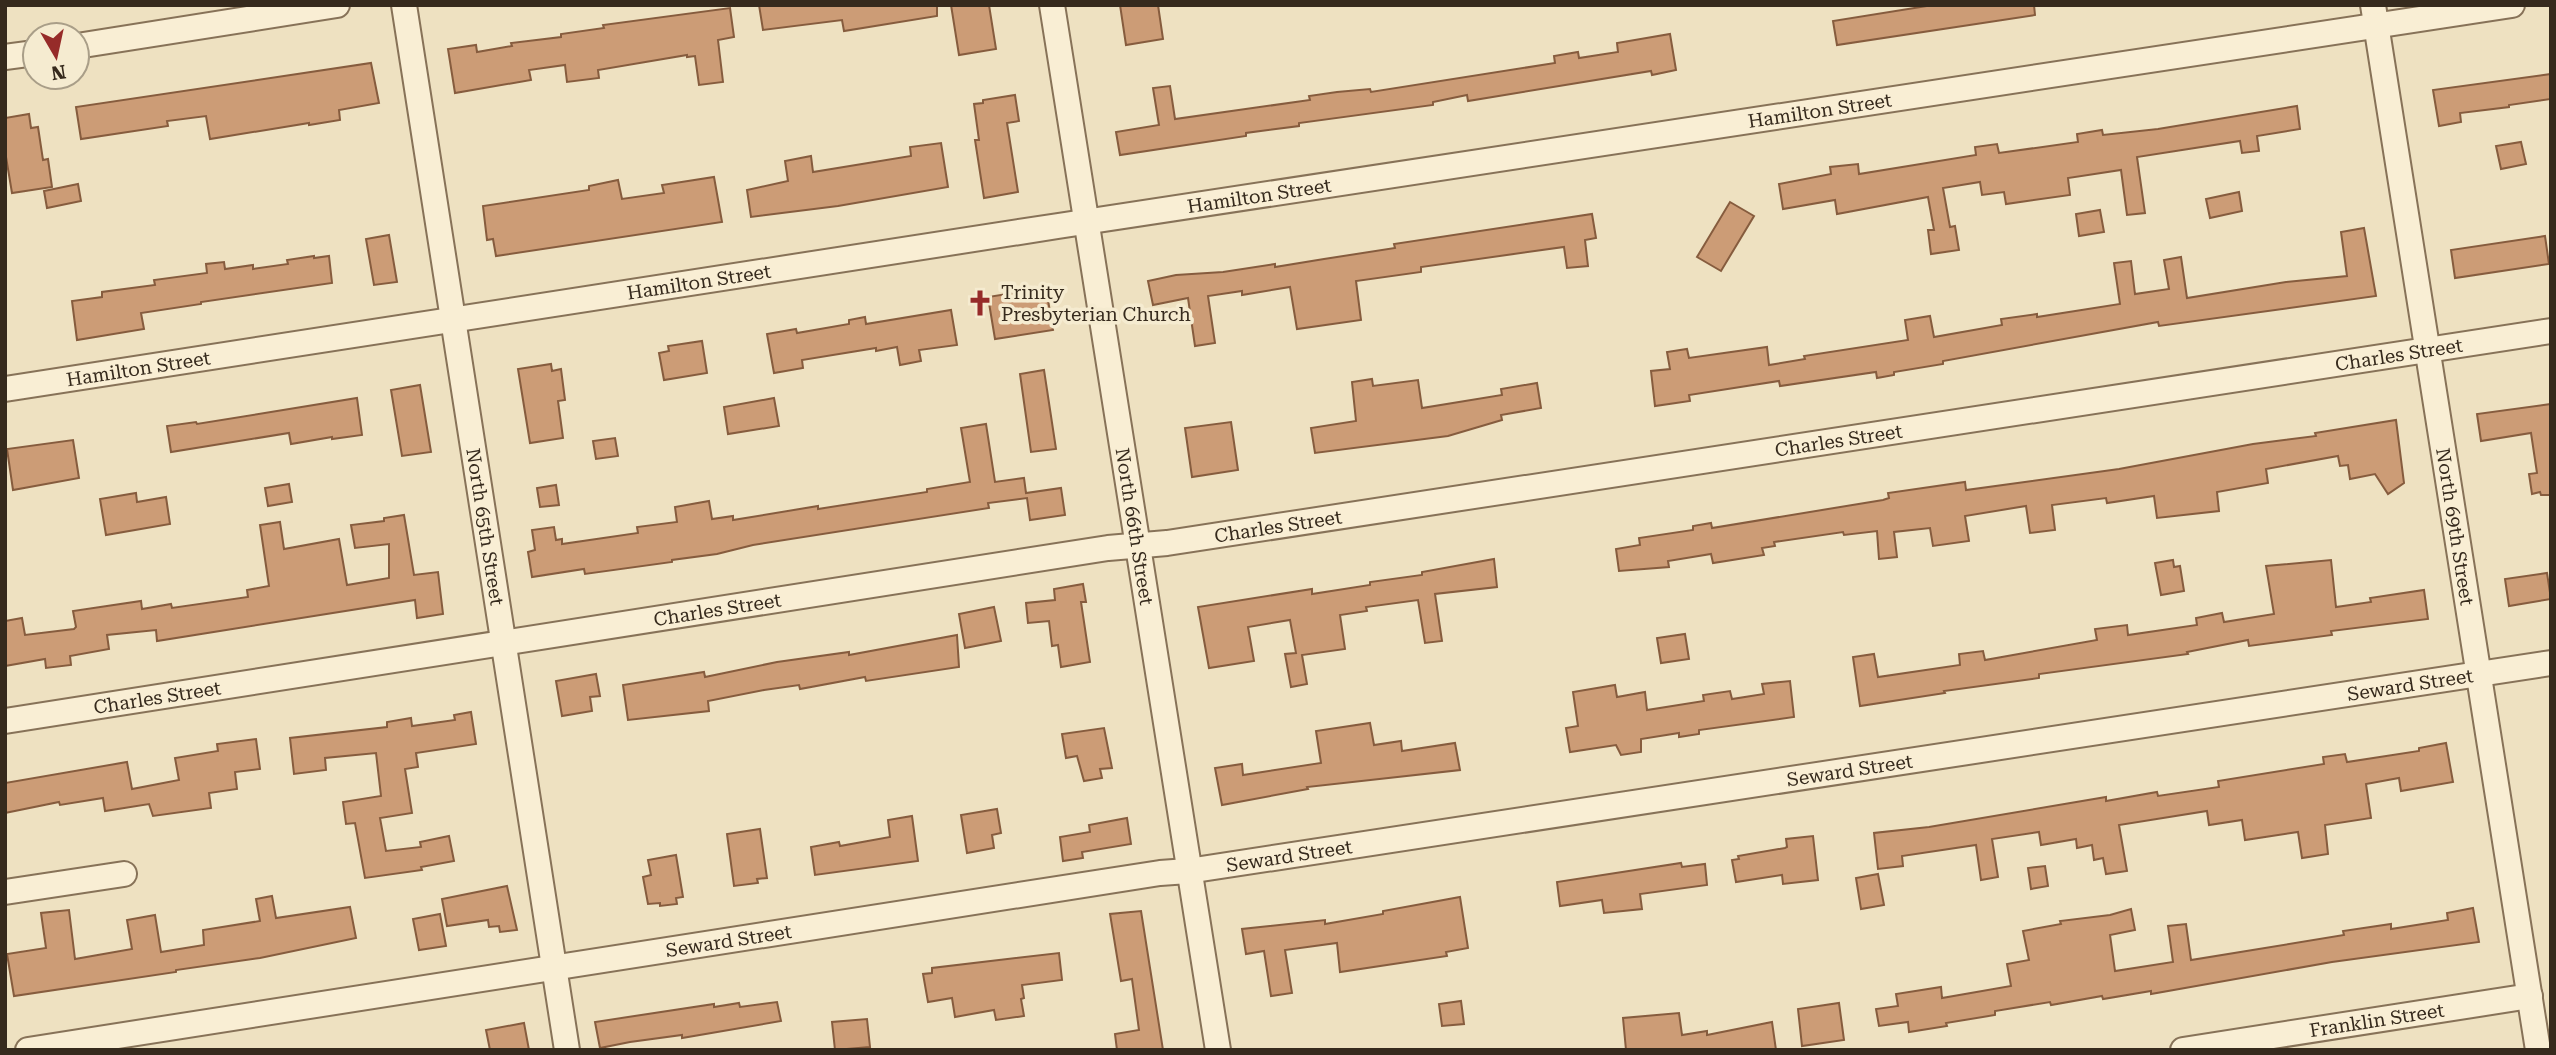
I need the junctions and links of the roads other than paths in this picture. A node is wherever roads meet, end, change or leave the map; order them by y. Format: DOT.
graph roads {
  1 [pos="337,5"];
  2 [pos="404,5"];
  3 [pos="1052,5"];
  4 [pos="2512,5"];
  5 [pos="2375,15"];
  6 [pos="91,44"];
  7 [pos="1086,222"];
  8 [pos="454,319"];
  9 [pos="2551,331"];
  10 [pos="2428,349"];
  11 [pos="5,389"];
  12 [pos="1137,545"];
  13 [pos="504,643"];
  14 [pos="2551,663"];
  15 [pos="2478,674"];
  16 [pos="5,721"];
  17 [pos="1188,871"];
  18 [pos="124,874"];
  19 [pos="5,892"];
  20 [pos="554,967"];
  21 [pos="2530,996"];
  22 [pos="29,1050"];
  23 [pos="567,1050"];
  24 [pos="1217,1050"];
  25 [pos="2183,1050"];
  26 [pos="2538,1050"];
  1 -- 6 [label="street"];
  2 -- 8 [label="street, North 65th Street"];
  3 -- 7 [label="street, North 66th Street"];
  4 -- 5 [label="street, Hamilton Street"];
  5 -- 7 [label="street, Hamilton Street"];
  5 -- 10 [label="street, North 69th Street"];
  7 -- 8 [label="street, Hamilton Street"];
  7 -- 12 [label="street, North 66th Street"];
  8 -- 11 [label="street, Hamilton Street"];
  8 -- 13 [label="street, North 65th Street"];
  9 -- 10 [label="street, Charles Street"];
  10 -- 12 [label="street, Charles Street"];
  10 -- 15 [label="street, North 69th Street"];
  12 -- 13 [label="street, Charles Street"];
  12 -- 17 [label="street, North 66th Street"];
  13 -- 16 [label="street, Charles Street"];
  13 -- 20 [label="street, North 65th Street"];
  14 -- 15 [label="street, Seward Street"];
  15 -- 17 [label="street, Seward Street"];
  15 -- 21 [label="street, North 69th Street"];
  17 -- 20 [label="street, Seward Street"];
  17 -- 24 [label="street, North 66th Street"];
  18 -- 19 [label="street"];
  20 -- 22 [label="street, Seward Street"];
  20 -- 23 [label="street, North 65th Street"];
  21 -- 25 [label="street, Franklin Street"];
  21 -- 26 [label="street, North 69th Street"];
}
